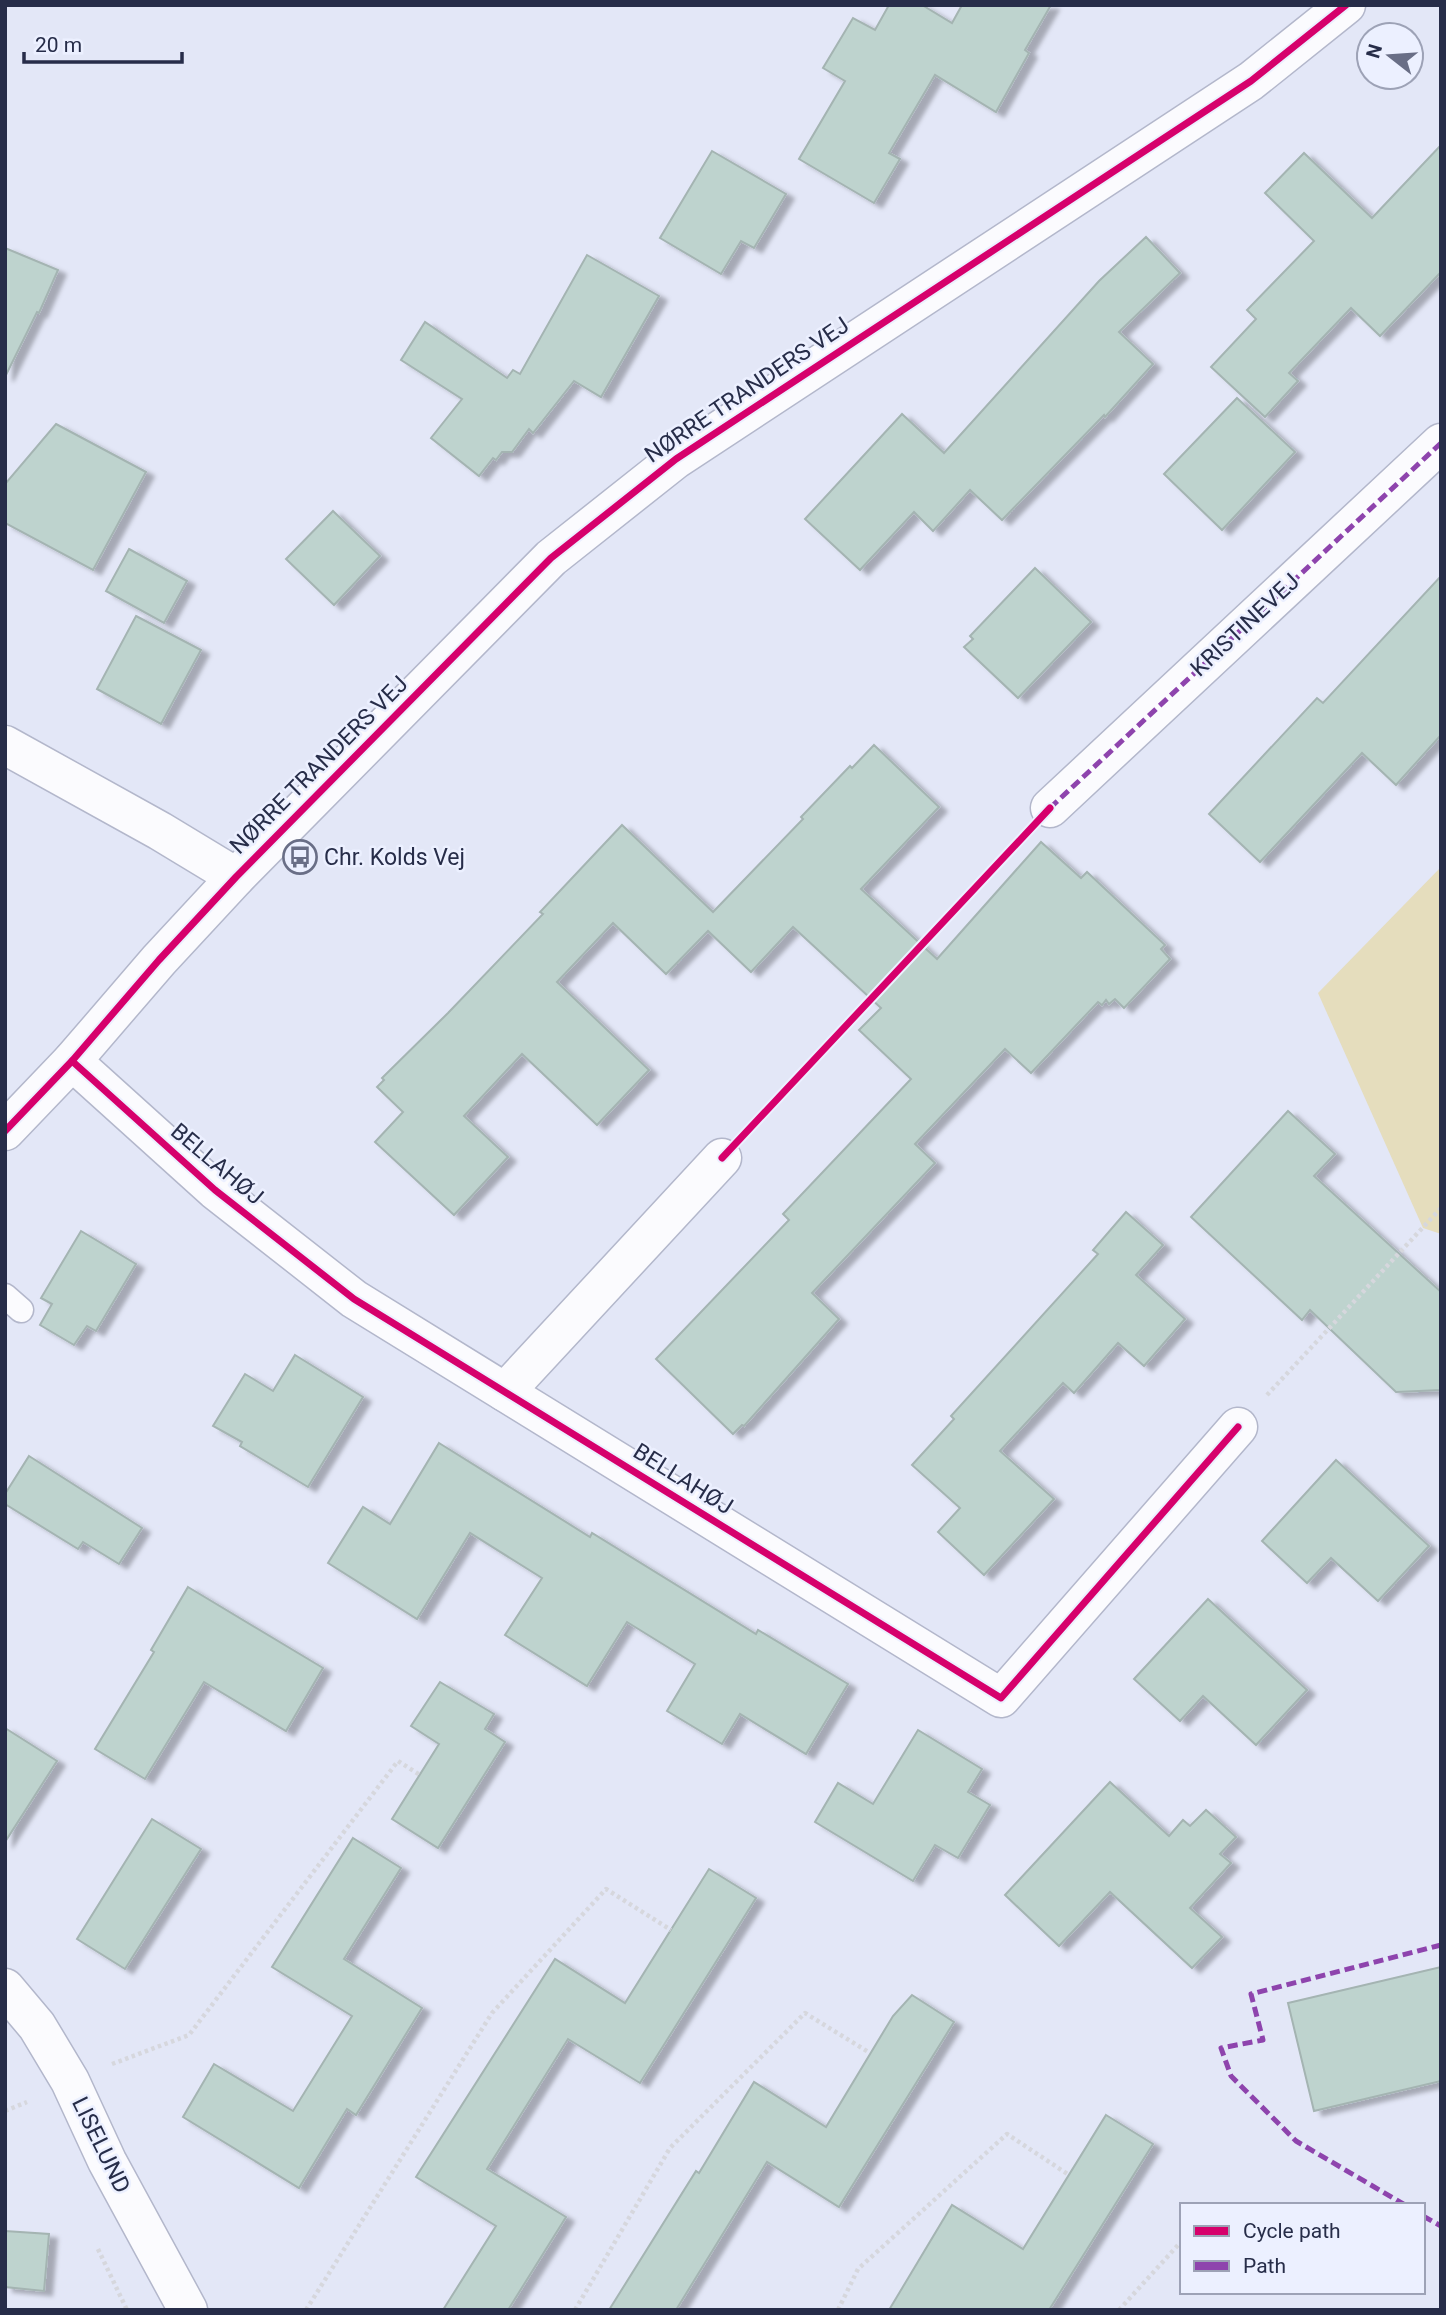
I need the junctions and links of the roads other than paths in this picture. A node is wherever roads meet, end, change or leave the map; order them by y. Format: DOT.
graph roads {
  1 [pos="1346,5"];
  2 [pos="1441,443"];
  3 [pos="5,745"];
  4 [pos="1050,808"];
  5 [pos="236,877"];
  6 [pos="72,1061"];
  7 [pos="5,1131"];
  8 [pos="722,1158"];
  9 [pos="505,1392"];
  10 [pos="1238,1427"];
  11 [pos="5,1987"];
  12 [pos="188,2310"];
  1 -- 5 [label="street, NØRRE TRANDERS VEJ"];
  2 -- 4 [label="street, KRISTINEVEJ"];
  3 -- 5 [label="street"];
  5 -- 6 [label="street, NØRRE TRANDERS VEJ"];
  6 -- 7 [label="street, NØRRE TRANDERS VEJ"];
  6 -- 9 [label="street, BELLAHØJ"];
  8 -- 9 [label="street"];
  9 -- 10 [label="street, BELLAHØJ"];
  11 -- 12 [label="street, LISELUND"];
}
